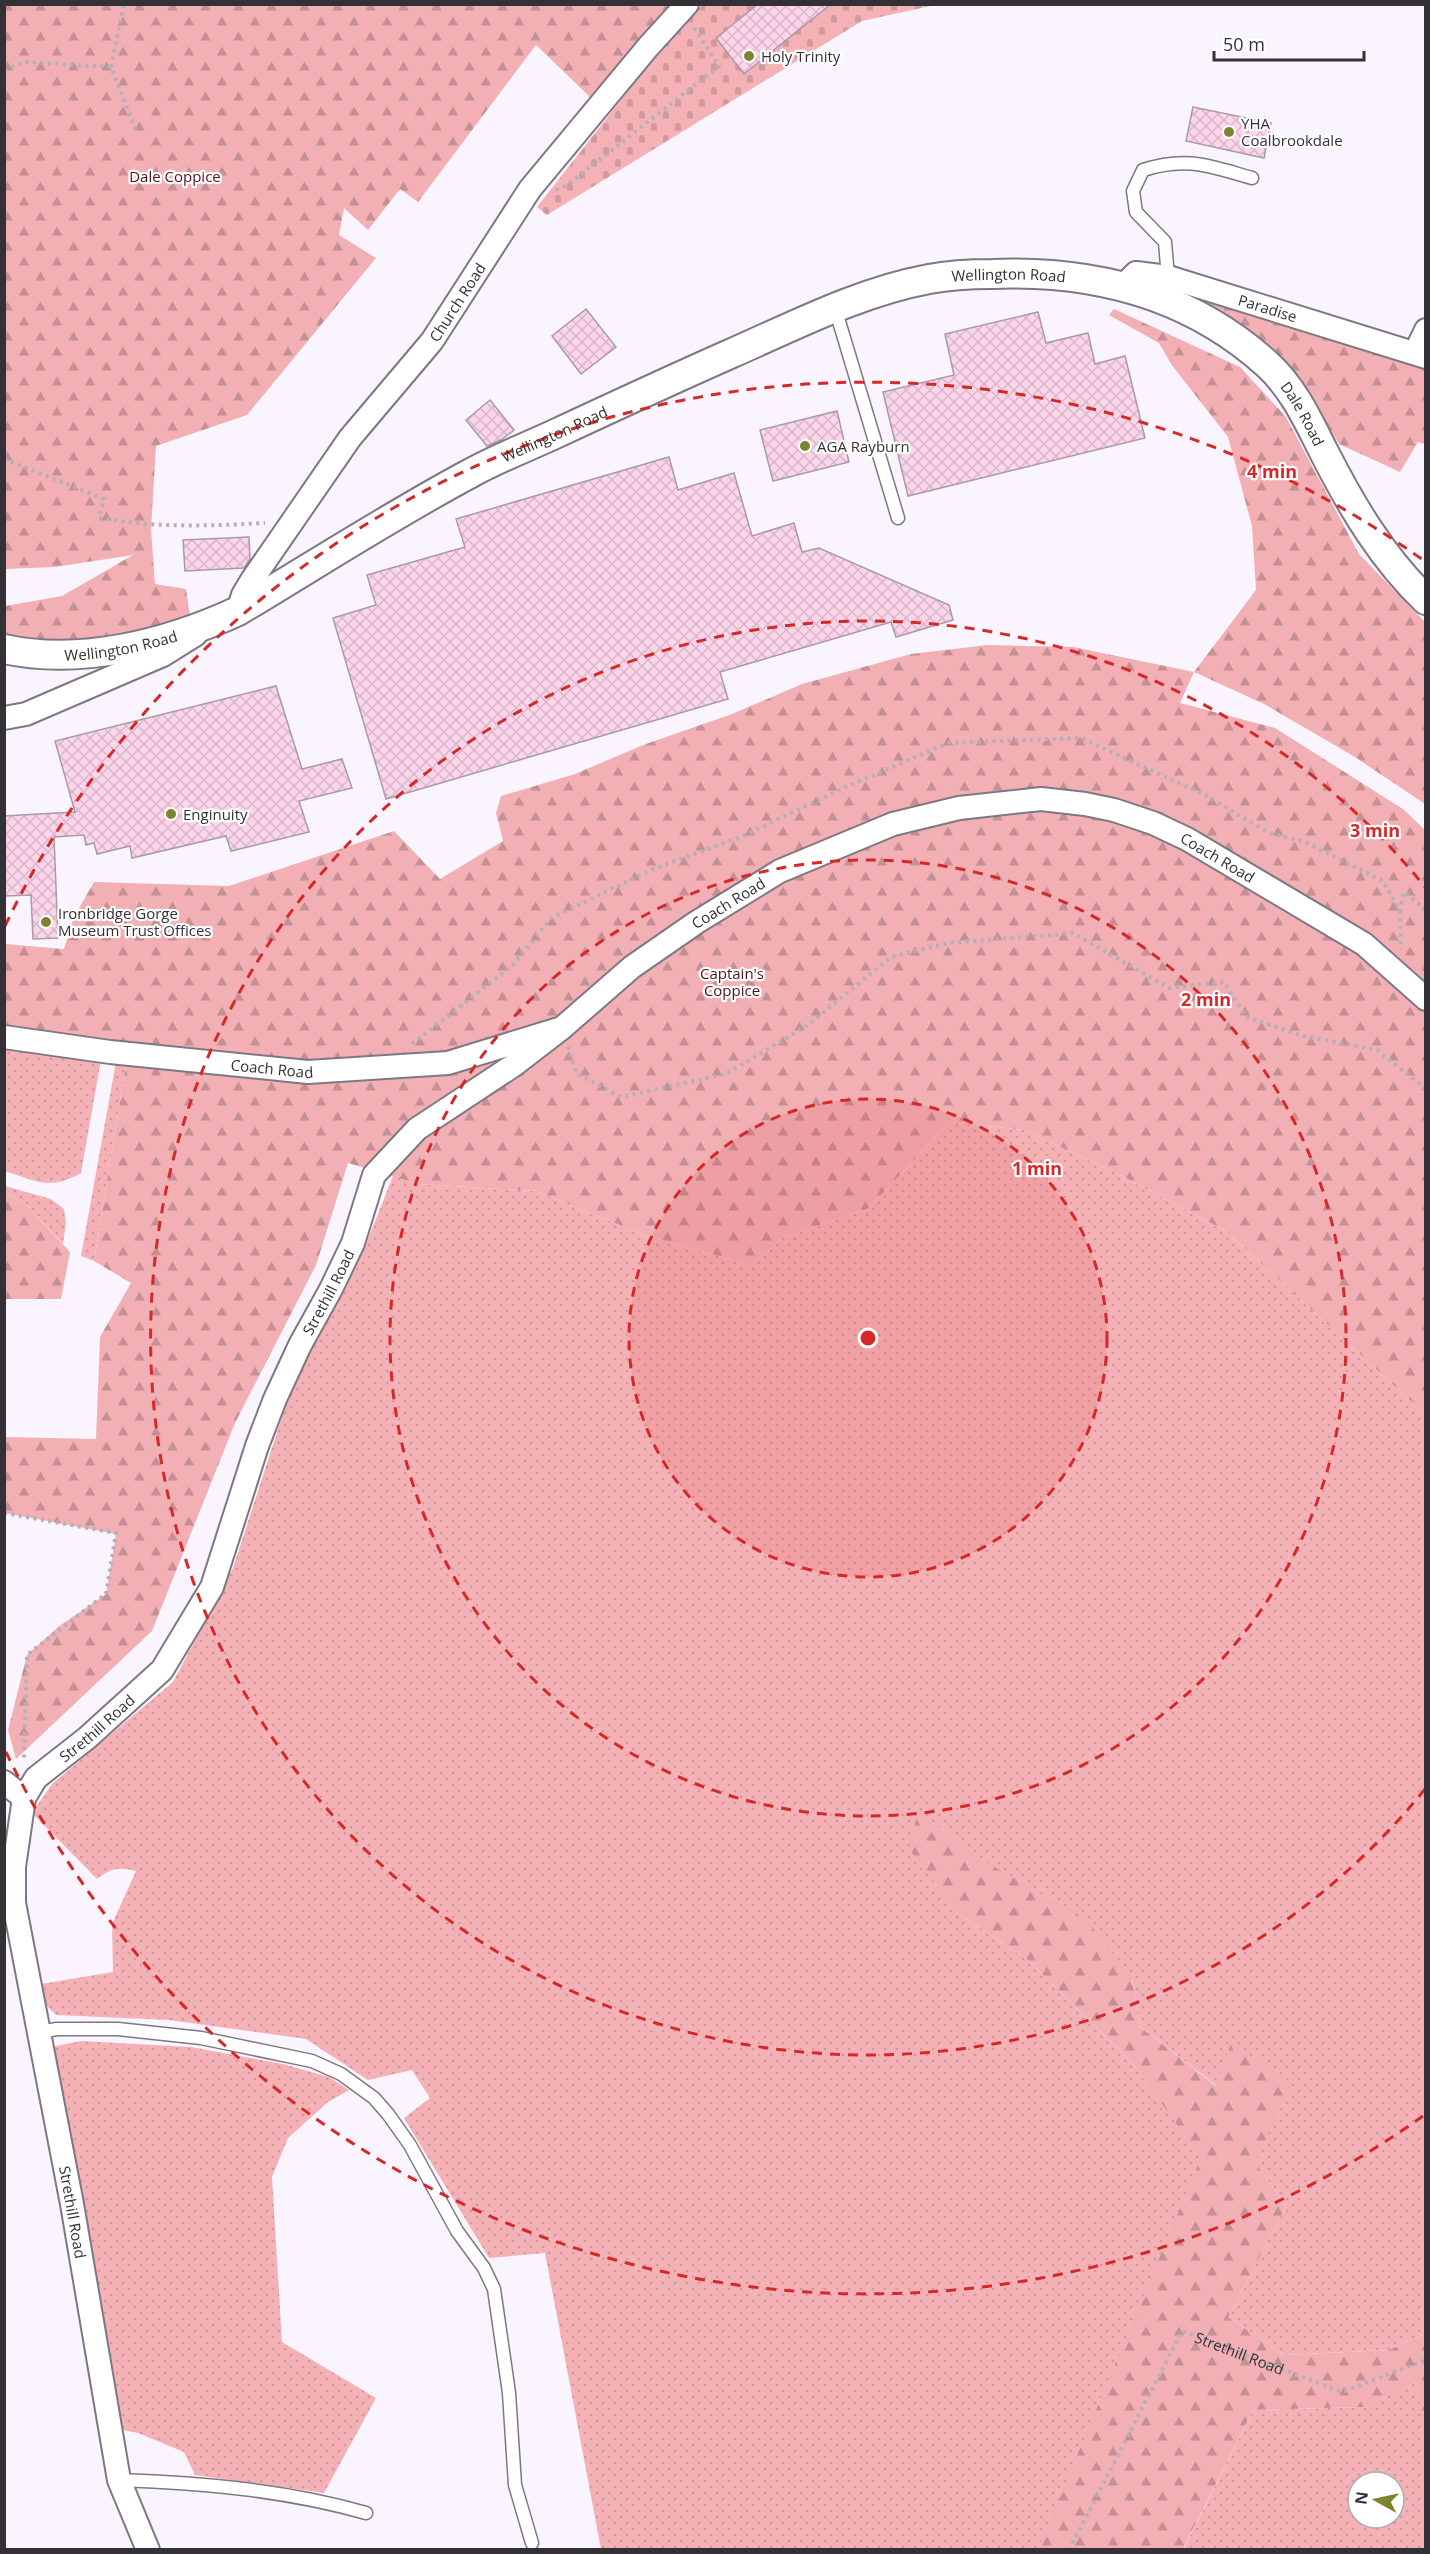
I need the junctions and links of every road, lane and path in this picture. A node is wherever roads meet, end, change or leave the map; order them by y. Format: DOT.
graph roads {
  1 [pos="124,4"];
  2 [pos="692,11"];
  3 [pos="111,67"];
  4 [pos="4,69"];
  5 [pos="137,133"];
  6 [pos="1252,178"];
  7 [pos="555,190"];
  8 [pos="1168,277"];
  9 [pos="1126,287"];
  10 [pos="836,308"];
  11 [pos="1425,330"];
  12 [pos="1420,355"];
  13 [pos="4,459"];
  14 [pos="898,518"];
  15 [pos="290,522"];
  16 [pos="1425,600"];
  17 [pos="238,610"];
  18 [pos="212,623"];
  19 [pos="4,649"];
  20 [pos="4,718"];
  21 [pos="1425,910"];
  22 [pos="1400,911"];
  23 [pos="1396,972"];
  24 [pos="1425,999"];
  25 [pos="562,1028"];
  26 [pos="4,1037"];
  27 [pos="409,1046"];
  28 [pos="1425,1089"];
  29 [pos="4,1513"];
  30 [pos="24,1762"];
  31 [pos="4,1782"];
  32 [pos="24,1798"];
  33 [pos="39,2032"];
  34 [pos="1425,2360"];
  35 [pos="119,2480"];
  36 [pos="366,2513"];
  37 [pos="532,2543"];
  38 [pos="148,2550"];
  39 [pos="1069,2550"];
  1 -- 3 [label="path"];
  2 -- 7 [label="path"];
  2 -- 15 [label="street, Church Road"];
  3 -- 4 [label="path"];
  3 -- 5 [label="path"];
  6 -- 8 [label="lane"];
  8 -- 9 [label="street, Paradise"];
  8 -- 12 [label="street, Paradise"];
  9 -- 10 [label="street, Wellington Road"];
  9 -- 16 [label="street, Dale Road"];
  10 -- 14 [label="lane"];
  10 -- 17 [label="street, Wellington Road"];
  11 -- 12 [label="street, Paradise"];
  13 -- 15 [label="path"];
  15 -- 17 [label="street, Church Road"];
  17 -- 18 [label="street, Wellington Road"];
  18 -- 19 [label="street, Wellington Road"];
  18 -- 20 [label="street"];
  21 -- 22 [label="path"];
  22 -- 23 [label="path"];
  22 -- 27 [label="path"];
  23 -- 24 [label="street, Coach Road"];
  23 -- 25 [label="street, Coach Road"];
  25 -- 26 [label="street, Coach Road"];
  25 -- 28 [label="path"];
  25 -- 32 [label="street, Strethill Road"];
  29 -- 30 [label="path"];
  31 -- 32 [label="street"];
  32 -- 33 [label="street, Strethill Road"];
  33 -- 35 [label="street, Strethill Road"];
  33 -- 37 [label="lane"];
  34 -- 39 [label="path, Strethill Road"];
  35 -- 36 [label="lane"];
  35 -- 38 [label="street, Strethill Road"];
}
